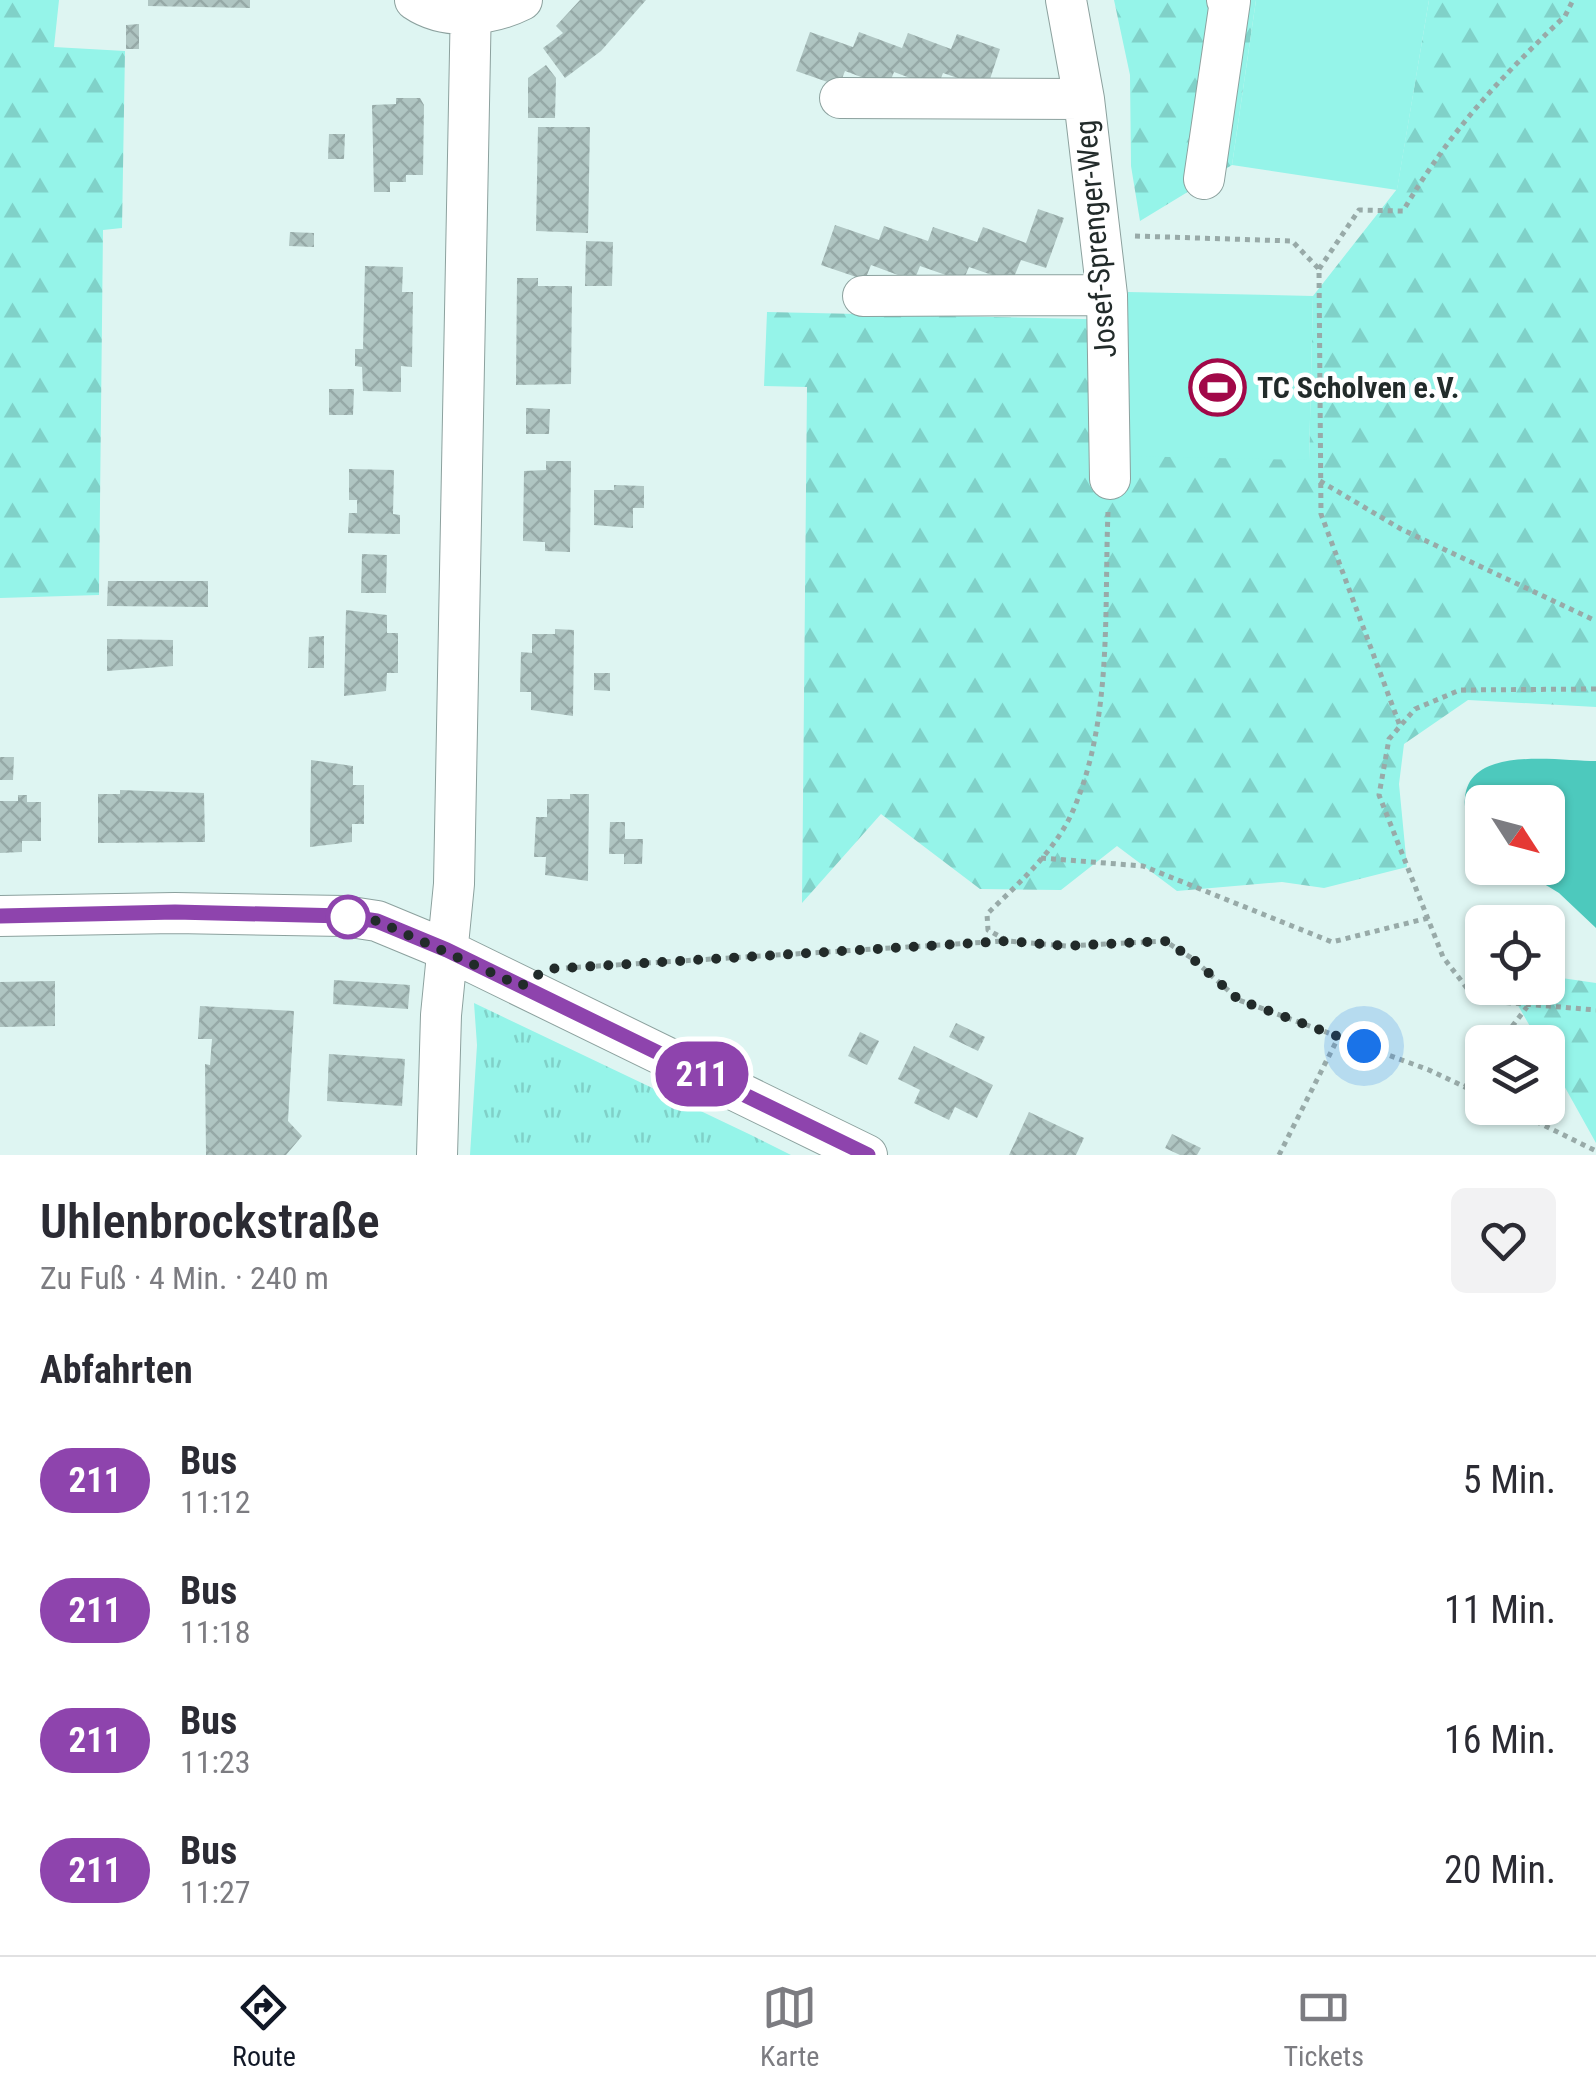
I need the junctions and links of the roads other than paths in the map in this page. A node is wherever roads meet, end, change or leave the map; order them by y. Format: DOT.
graph roads {
  1 [pos="415,0"];
  2 [pos="522,0"];
  3 [pos="1066,0"];
  4 [pos="1227,0"];
  5 [pos="471,8"];
  6 [pos="840,98"];
  7 [pos="1084,99"];
  8 [pos="1204,180"];
  9 [pos="1107,294"];
  10 [pos="863,296"];
  11 [pos="1110,479"];
  12 [pos="0,916"];
  13 [pos="447,950"];
  14 [pos="437,1155"];
  15 [pos="868,1155"];
  1 -- 5 [label="street"];
  2 -- 5 [label="street"];
  3 -- 7 [label="street, Josef-Sprenger-Weg"];
  4 -- 8 [label="street"];
  5 -- 13 [label="street"];
  6 -- 7 [label="street"];
  7 -- 9 [label="street, Josef-Sprenger-Weg"];
  9 -- 10 [label="street"];
  9 -- 11 [label="street, Josef-Sprenger-Weg"];
  12 -- 13 [label="street"];
  13 -- 14 [label="street"];
  13 -- 15 [label="street"];
}
